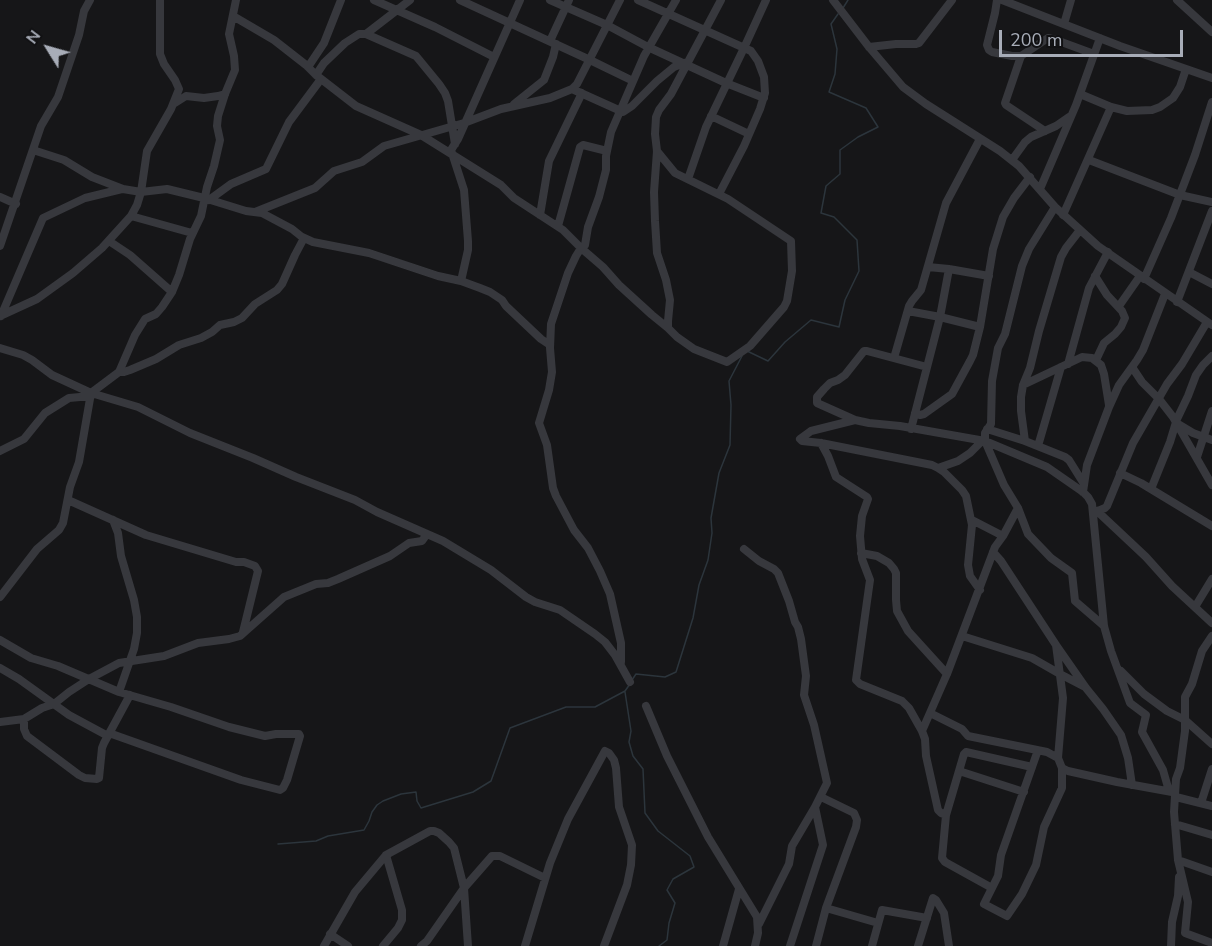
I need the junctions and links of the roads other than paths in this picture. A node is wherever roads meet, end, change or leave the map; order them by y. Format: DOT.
graph roads {
  1 [pos="90,0"];
  2 [pos="160,0"];
  3 [pos="236,0"];
  4 [pos="340,0"];
  5 [pos="374,0"];
  6 [pos="410,0"];
  7 [pos="460,0"];
  8 [pos="520,0"];
  9 [pos="550,0"];
  10 [pos="620,0"];
  11 [pos="638,0"];
  12 [pos="676,0"];
  13 [pos="721,0"];
  14 [pos="765,0"];
  15 [pos="952,0"];
  16 [pos="999,0"];
  17 [pos="1071,0"];
  18 [pos="1177,0"];
  19 [pos="470,2"];
  20 [pos="834,2"];
  21 [pos="567,3"];
  22 [pos="397,10"];
  23 [pos="668,14"];
  24 [pos="233,16"];
  25 [pos="510,23"];
  26 [pos="1064,24"];
  27 [pos="607,25"];
  28 [pos="705,30"];
  29 [pos="1212,32"];
  30 [pos="366,34"];
  31 [pos="1100,38"];
  32 [pos="553,43"];
  33 [pos="648,47"];
  34 [pos="869,47"];
  35 [pos="744,48"];
  36 [pos="1094,54"];
  37 [pos="1021,56"];
  38 [pos="494,57"];
  39 [pos="590,60"];
  40 [pos="685,63"];
  41 [pos="308,67"];
  42 [pos="1186,69"];
  43 [pos="318,77"];
  44 [pos="1212,78"];
  45 [pos="633,81"];
  46 [pos="726,83"];
  47 [pos="572,89"];
  48 [pos="582,93"];
  49 [pos="225,94"];
  50 [pos="1080,94"];
  51 [pos="764,98"];
  52 [pos="1212,102"];
  53 [pos="174,104"];
  54 [pos="511,107"];
  55 [pos="1111,107"];
  56 [pos="619,111"];
  57 [pos="711,116"];
  58 [pos="1071,116"];
  59 [pos="464,123"];
  60 [pos="452,126"];
  61 [pos="1045,131"];
  62 [pos="749,134"];
  63 [pos="421,135"];
  64 [pos="980,139"];
  65 [pos="454,144"];
  66 [pos="33,150"];
  67 [pos="607,151"];
  68 [pos="657,151"];
  69 [pos="453,155"];
  70 [pos="1012,160"];
  71 [pos="1089,160"];
  72 [pos="1029,177"];
  73 [pos="687,179"];
  74 [pos="123,189"];
  75 [pos="1040,189"];
  76 [pos="141,192"];
  77 [pos="718,194"];
  78 [pos="1180,195"];
  79 [pos="0,197"];
  80 [pos="207,199"];
  81 [pos="1212,202"];
  82 [pos="15,204"];
  83 [pos="1055,207"];
  84 [pos="1212,211"];
  85 [pos="253,213"];
  86 [pos="540,215"];
  87 [pos="1063,215"];
  88 [pos="130,216"];
  89 [pos="558,226"];
  90 [pos="1080,230"];
  91 [pos="192,233"];
  92 [pos="304,238"];
  93 [pos="109,241"];
  94 [pos="0,246"];
  95 [pos="581,248"];
  96 [pos="1108,252"];
  97 [pos="928,267"];
  98 [pos="949,269"];
  99 [pos="1189,272"];
  100 [pos="988,276"];
  101 [pos="1095,276"];
  102 [pos="1142,277"];
  103 [pos="461,281"];
  104 [pos="1212,284"];
  105 [pos="172,292"];
  106 [pos="1165,294"];
  107 [pos="1177,302"];
  108 [pos="1119,306"];
  109 [pos="908,311"];
  110 [pos="0,316"];
  111 [pos="940,316"];
  112 [pos="1209,323"];
  113 [pos="980,327"];
  114 [pos="668,328"];
  115 [pos="550,345"];
  116 [pos="0,348"];
  117 [pos="1212,356"];
  118 [pos="894,358"];
  119 [pos="1096,360"];
  120 [pos="1064,366"];
  121 [pos="927,367"];
  122 [pos="1132,367"];
  123 [pos="119,372"];
  124 [pos="1023,385"];
  125 [pos="91,394"];
  126 [pos="1159,399"];
  127 [pos="1109,407"];
  128 [pos="1212,411"];
  129 [pos="915,413"];
  130 [pos="855,420"];
  131 [pos="1176,424"];
  132 [pos="911,429"];
  133 [pos="987,429"];
  134 [pos="1203,436"];
  135 [pos="1212,440"];
  136 [pos="984,441"];
  137 [pos="1025,441"];
  138 [pos="821,443"];
  139 [pos="1038,446"];
  140 [pos="0,451"];
  141 [pos="1197,457"];
  142 [pos="938,468"];
  143 [pos="1120,473"];
  144 [pos="1212,485"];
  145 [pos="1083,488"];
  146 [pos="1151,489"];
  147 [pos="68,500"];
  148 [pos="1018,508"];
  149 [pos="1095,512"];
  150 [pos="113,520"];
  151 [pos="972,520"];
  152 [pos="1212,526"];
  153 [pos="427,534"];
  154 [pos="1003,536"];
  155 [pos="744,549"];
  156 [pos="993,552"];
  157 [pos="861,553"];
  158 [pos="1212,579"];
  159 [pos="980,590"];
  160 [pos="0,597"];
  161 [pos="1195,608"];
  162 [pos="1212,623"];
  163 [pos="1104,626"];
  164 [pos="243,633"];
  165 [pos="962,636"];
  166 [pos="1212,636"];
  167 [pos="0,640"];
  168 [pos="1056,645"];
  169 [pos="130,660"];
  170 [pos="621,664"];
  171 [pos="0,668"];
  172 [pos="1118,668"];
  173 [pos="947,674"];
  174 [pos="1060,674"];
  175 [pos="89,679"];
  176 [pos="630,682"];
  177 [pos="1086,688"];
  178 [pos="119,692"];
  179 [pos="130,695"];
  180 [pos="54,704"];
  181 [pos="646,706"];
  182 [pos="930,713"];
  183 [pos="24,719"];
  184 [pos="1185,720"];
  185 [pos="0,722"];
  186 [pos="922,731"];
  187 [pos="109,734"];
  188 [pos="1212,744"];
  189 [pos="1038,750"];
  190 [pos="1058,758"];
  191 [pos="1032,767"];
  192 [pos="1062,768"];
  193 [pos="1212,769"];
  194 [pos="959,771"];
  195 [pos="1132,785"];
  196 [pos="1024,792"];
  197 [pos="1173,793"];
  198 [pos="821,797"];
  199 [pos="1201,803"];
  200 [pos="1212,806"];
  201 [pos="815,807"];
  202 [pos="946,815"];
  203 [pos="1175,824"];
  204 [pos="1212,835"];
  205 [pos="386,855"];
  206 [pos="1179,863"];
  207 [pos="1212,872"];
  208 [pos="545,879"];
  209 [pos="464,888"];
  210 [pos="992,888"];
  211 [pos="739,889"];
  212 [pos="826,908"];
  213 [pos="927,918"];
  214 [pos="878,923"];
  215 [pos="758,925"];
  216 [pos="330,934"];
  217 [pos="1212,943"];
  218 [pos="324,946"];
  219 [pos="348,946"];
  220 [pos="383,946"];
  221 [pos="421,946"];
  222 [pos="468,946"];
  223 [pos="525,946"];
  224 [pos="604,946"];
  225 [pos="723,946"];
  226 [pos="754,946"];
  227 [pos="790,946"];
  228 [pos="816,946"];
  229 [pos="872,946"];
  230 [pos="918,946"];
  231 [pos="949,946"];
  232 [pos="1171,946"];
  1 -- 66 [label="street"];
  2 -- 53 [label="street"];
  3 -- 24 [label="street"];
  4 -- 41 [label="street"];
  5 -- 22 [label="street"];
  6 -- 22 [label="street"];
  7 -- 19 [label="street"];
  8 -- 25 [label="street"];
  9 -- 21 [label="street"];
  10 -- 27 [label="street"];
  11 -- 23 [label="street"];
  12 -- 23 [label="street"];
  13 -- 28 [label="street"];
  14 -- 35 [label="street"];
  15 -- 34 [label="street"];
  16 -- 26 [label="street"];
  16 -- 37 [label="street"];
  17 -- 26 [label="street"];
  18 -- 29 [label="street"];
  19 -- 25 [label="street"];
  20 -- 34 [label="street"];
  21 -- 27 [label="street"];
  21 -- 32 [label="street"];
  22 -- 30 [label="street"];
  22 -- 38 [label="street"];
  23 -- 28 [label="street"];
  23 -- 33 [label="street"];
  24 -- 41 [label="street"];
  24 -- 49 [label="street"];
  25 -- 32 [label="street"];
  25 -- 38 [label="street"];
  26 -- 31 [label="street"];
  27 -- 33 [label="street"];
  27 -- 39 [label="street"];
  28 -- 35 [label="street"];
  28 -- 40 [label="street"];
  30 -- 43 [label="street"];
  30 -- 60 [label="street"];
  31 -- 36 [label="street"];
  31 -- 42 [label="street"];
  32 -- 39 [label="street"];
  32 -- 54 [label="street"];
  33 -- 40 [label="street"];
  33 -- 45 [label="street"];
  34 -- 64 [label="street"];
  35 -- 46 [label="street"];
  35 -- 51 [label="street"];
  36 -- 37 [label="street"];
  36 -- 50 [label="street"];
  37 -- 61 [label="street"];
  38 -- 59 [label="street"];
  39 -- 45 [label="street"];
  39 -- 47 [label="street"];
  40 -- 46 [label="street"];
  40 -- 56 [label="street"];
  40 -- 68 [label="street"];
  41 -- 43 [label="street"];
  42 -- 44 [label="street"];
  42 -- 55 [label="street"];
  43 -- 63 [label="street"];
  43 -- 80 [label="street"];
  45 -- 56 [label="street"];
  46 -- 51 [label="street"];
  46 -- 57 [label="street"];
  47 -- 48 [label="street"];
  47 -- 54 [label="street"];
  48 -- 56 [label="street"];
  48 -- 86 [label="street"];
  49 -- 53 [label="street"];
  49 -- 80 [label="street"];
  50 -- 55 [label="street"];
  50 -- 58 [label="street"];
  51 -- 62 [label="street"];
  52 -- 78 [label="street"];
  53 -- 76 [label="street"];
  54 -- 59 [label="street"];
  55 -- 71 [label="street"];
  56 -- 67 [label="street"];
  57 -- 62 [label="street"];
  57 -- 73 [label="street"];
  58 -- 61 [label="street"];
  58 -- 75 [label="street"];
  59 -- 60 [label="street"];
  59 -- 65 [label="street"];
  60 -- 63 [label="street"];
  60 -- 65 [label="street"];
  61 -- 70 [label="street"];
  62 -- 77 [label="street"];
  63 -- 69 [label="street"];
  63 -- 85 [label="street"];
  64 -- 70 [label="street"];
  64 -- 97 [label="street"];
  65 -- 69 [label="street"];
  66 -- 74 [label="street"];
  66 -- 82 [label="street"];
  67 -- 89 [label="street"];
  67 -- 95 [label="street"];
  68 -- 73 [label="street"];
  68 -- 114 [label="street"];
  69 -- 86 [label="street"];
  69 -- 103 [label="street"];
  70 -- 72 [label="street"];
  71 -- 78 [label="street"];
  71 -- 87 [label="street"];
  72 -- 75 [label="street"];
  72 -- 100 [label="street"];
  73 -- 77 [label="street"];
  74 -- 76 [label="street"];
  74 -- 110 [label="street"];
  75 -- 83 [label="street"];
  76 -- 80 [label="street"];
  76 -- 88 [label="street"];
  77 -- 114 [label="street"];
  78 -- 81 [label="street"];
  78 -- 102 [label="street"];
  79 -- 82 [label="street"];
  80 -- 85 [label="street"];
  80 -- 91 [label="street"];
  82 -- 94 [label="street"];
  83 -- 87 [label="street"];
  83 -- 133 [label="street"];
  84 -- 99 [label="street"];
  85 -- 92 [label="street"];
  86 -- 89 [label="street"];
  87 -- 90 [label="street"];
  88 -- 91 [label="street"];
  88 -- 93 [label="street"];
  89 -- 95 [label="street"];
  90 -- 96 [label="street"];
  90 -- 124 [label="street"];
  91 -- 105 [label="street"];
  92 -- 103 [label="street"];
  92 -- 123 [label="street"];
  93 -- 105 [label="street"];
  93 -- 110 [label="street"];
  95 -- 114 [label="street"];
  95 -- 115 [label="street"];
  96 -- 101 [label="street"];
  96 -- 102 [label="street"];
  97 -- 98 [label="street"];
  97 -- 109 [label="street"];
  98 -- 100 [label="street"];
  98 -- 111 [label="street"];
  99 -- 104 [label="street"];
  99 -- 107 [label="street"];
  100 -- 113 [label="street"];
  101 -- 108 [label="street"];
  101 -- 120 [label="street"];
  102 -- 106 [label="street"];
  102 -- 108 [label="street"];
  103 -- 115 [label="street"];
  105 -- 123 [label="street"];
  106 -- 107 [label="street"];
  106 -- 122 [label="street"];
  107 -- 112 [label="street"];
  108 -- 119 [label="street"];
  109 -- 111 [label="street"];
  109 -- 118 [label="street"];
  111 -- 113 [label="street"];
  111 -- 121 [label="street"];
  112 -- 126 [label="street"];
  113 -- 129 [label="street"];
  115 -- 170 [label="street"];
  116 -- 125 [label="street"];
  117 -- 131 [label="street"];
  118 -- 121 [label="street"];
  118 -- 130 [label="street"];
  119 -- 120 [label="street"];
  119 -- 127 [label="street"];
  120 -- 124 [label="street"];
  120 -- 139 [label="street"];
  121 -- 129 [label="street"];
  122 -- 126 [label="street"];
  122 -- 127 [label="street"];
  123 -- 125 [label="street"];
  124 -- 137 [label="street"];
  125 -- 140 [label="street"];
  125 -- 147 [label="street"];
  125 -- 153 [label="street"];
  126 -- 131 [label="street"];
  126 -- 143 [label="street"];
  127 -- 145 [label="street"];
  128 -- 134 [label="street"];
  129 -- 132 [label="street"];
  130 -- 132 [label="street"];
  130 -- 138 [label="street"];
  131 -- 134 [label="street"];
  131 -- 141 [label="street"];
  131 -- 146 [label="street"];
  132 -- 136 [label="street"];
  133 -- 136 [label="street"];
  133 -- 137 [label="street"];
  134 -- 135 [label="street"];
  134 -- 141 [label="street"];
  136 -- 142 [label="street"];
  136 -- 145 [label="street"];
  136 -- 148 [label="street"];
  137 -- 139 [label="street"];
  138 -- 142 [label="street"];
  138 -- 157 [label="street"];
  139 -- 145 [label="street"];
  141 -- 144 [label="street"];
  142 -- 151 [label="street"];
  143 -- 146 [label="street"];
  143 -- 149 [label="street"];
  145 -- 149 [label="street"];
  146 -- 152 [label="street"];
  147 -- 150 [label="street"];
  147 -- 160 [label="street"];
  148 -- 154 [label="street"];
  148 -- 163 [label="street"];
  149 -- 161 [label="street"];
  149 -- 163 [label="street"];
  150 -- 164 [label="street"];
  150 -- 169 [label="street"];
  151 -- 154 [label="street"];
  151 -- 159 [label="street"];
  153 -- 164 [label="street"];
  153 -- 170 [label="street"];
  154 -- 156 [label="street"];
  155 -- 198 [label="street"];
  156 -- 159 [label="street"];
  156 -- 168 [label="street"];
  157 -- 173 [label="street"];
  157 -- 186 [label="street"];
  158 -- 161 [label="street"];
  159 -- 165 [label="street"];
  161 -- 162 [label="street"];
  163 -- 172 [label="street"];
  164 -- 169 [label="street"];
  165 -- 173 [label="street"];
  165 -- 174 [label="street"];
  166 -- 184 [label="street"];
  167 -- 175 [label="street"];
  168 -- 174 [label="street"];
  168 -- 177 [label="street"];
  169 -- 175 [label="street"];
  169 -- 178 [label="street"];
  170 -- 176 [label="street"];
  171 -- 180 [label="street"];
  172 -- 184 [label="street"];
  172 -- 197 [label="street"];
  173 -- 182 [label="street"];
  174 -- 177 [label="street"];
  174 -- 190 [label="street"];
  175 -- 178 [label="street"];
  175 -- 180 [label="street"];
  177 -- 195 [label="street"];
  178 -- 179 [label="street"];
  179 -- 187 [label="street"];
  179 -- 187 [label="street"];
  180 -- 183 [label="street"];
  180 -- 187 [label="street"];
  181 -- 211 [label="street"];
  182 -- 186 [label="street"];
  182 -- 189 [label="street"];
  183 -- 185 [label="street"];
  183 -- 187 [label="street"];
  184 -- 188 [label="street"];
  184 -- 197 [label="street"];
  186 -- 202 [label="street"];
  189 -- 190 [label="street"];
  189 -- 191 [label="street"];
  190 -- 192 [label="street"];
  191 -- 194 [label="street"];
  191 -- 196 [label="street"];
  192 -- 195 [label="street"];
  192 -- 210 [label="street"];
  193 -- 199 [label="street"];
  194 -- 196 [label="street"];
  194 -- 202 [label="street"];
  195 -- 197 [label="street"];
  196 -- 210 [label="street"];
  197 -- 199 [label="street"];
  197 -- 203 [label="street"];
  198 -- 201 [label="street"];
  198 -- 212 [label="street"];
  199 -- 200 [label="street"];
  201 -- 215 [label="street"];
  201 -- 227 [label="street"];
  202 -- 210 [label="street"];
  203 -- 204 [label="street"];
  203 -- 206 [label="street"];
  205 -- 209 [label="street"];
  205 -- 216 [label="street"];
  205 -- 220 [label="street"];
  206 -- 207 [label="street"];
  206 -- 217 [label="street"];
  206 -- 232 [label="street"];
  208 -- 209 [label="street"];
  208 -- 223 [label="street"];
  208 -- 224 [label="street"];
  209 -- 221 [label="street"];
  209 -- 222 [label="street"];
  211 -- 215 [label="street"];
  211 -- 225 [label="street"];
  212 -- 214 [label="street"];
  212 -- 228 [label="street"];
  213 -- 214 [label="street"];
  213 -- 230 [label="street"];
  213 -- 231 [label="street"];
  214 -- 229 [label="street"];
  215 -- 226 [label="street"];
  216 -- 218 [label="street"];
  216 -- 219 [label="street"];
}
